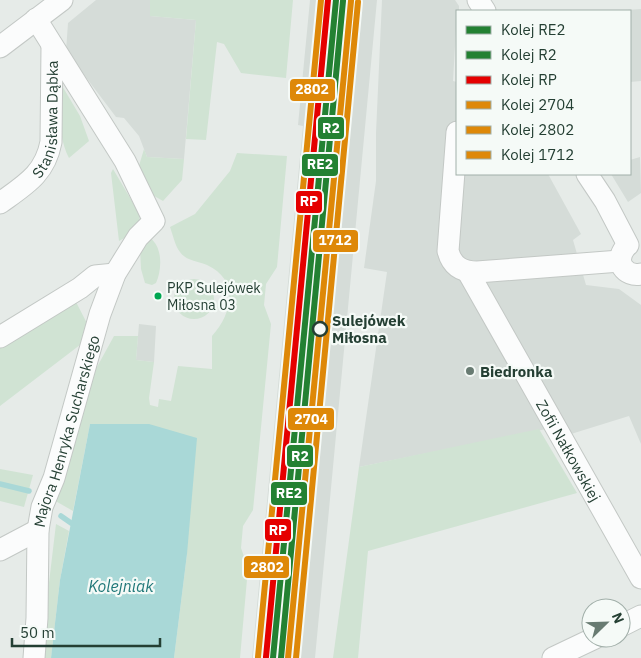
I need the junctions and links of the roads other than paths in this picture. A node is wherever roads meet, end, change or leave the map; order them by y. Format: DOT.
graph roads {
  1 [pos="62,0"];
  2 [pos="36,20"];
  3 [pos="52,45"];
  4 [pos="0,47"];
  5 [pos="456,145"];
  6 [pos="588,175"];
  7 [pos="0,203"];
  8 [pos="630,250"];
  9 [pos="468,272"];
  10 [pos="116,274"];
  11 [pos="641,274"];
  12 [pos="0,338"];
  13 [pos="38,530"];
  14 [pos="0,550"];
  15 [pos="641,578"];
  16 [pos="581,645"];
  17 [pos="34,658"];
  18 [pos="553,658"];
  1 -- 2 [label="street"];
  2 -- 3 [label="street, Stanisława Dąbka"];
  2 -- 4 [label="street"];
  3 -- 7 [label="street, Stanisława Dąbka"];
  3 -- 10 [label="street, Majora Henryka Sucharskiego"];
  5 -- 9 [label="street, Zofii Nałkowskiej"];
  6 -- 8 [label="street"];
  8 -- 9 [label="street"];
  8 -- 11 [label="street"];
  9 -- 15 [label="street, Zofii Nałkowskiej"];
  10 -- 12 [label="street"];
  10 -- 13 [label="street, Majora Henryka Sucharskiego"];
  13 -- 14 [label="street"];
  13 -- 17 [label="street, Majora Henryka Sucharskiego"];
  16 -- 18 [label="street"];
}
